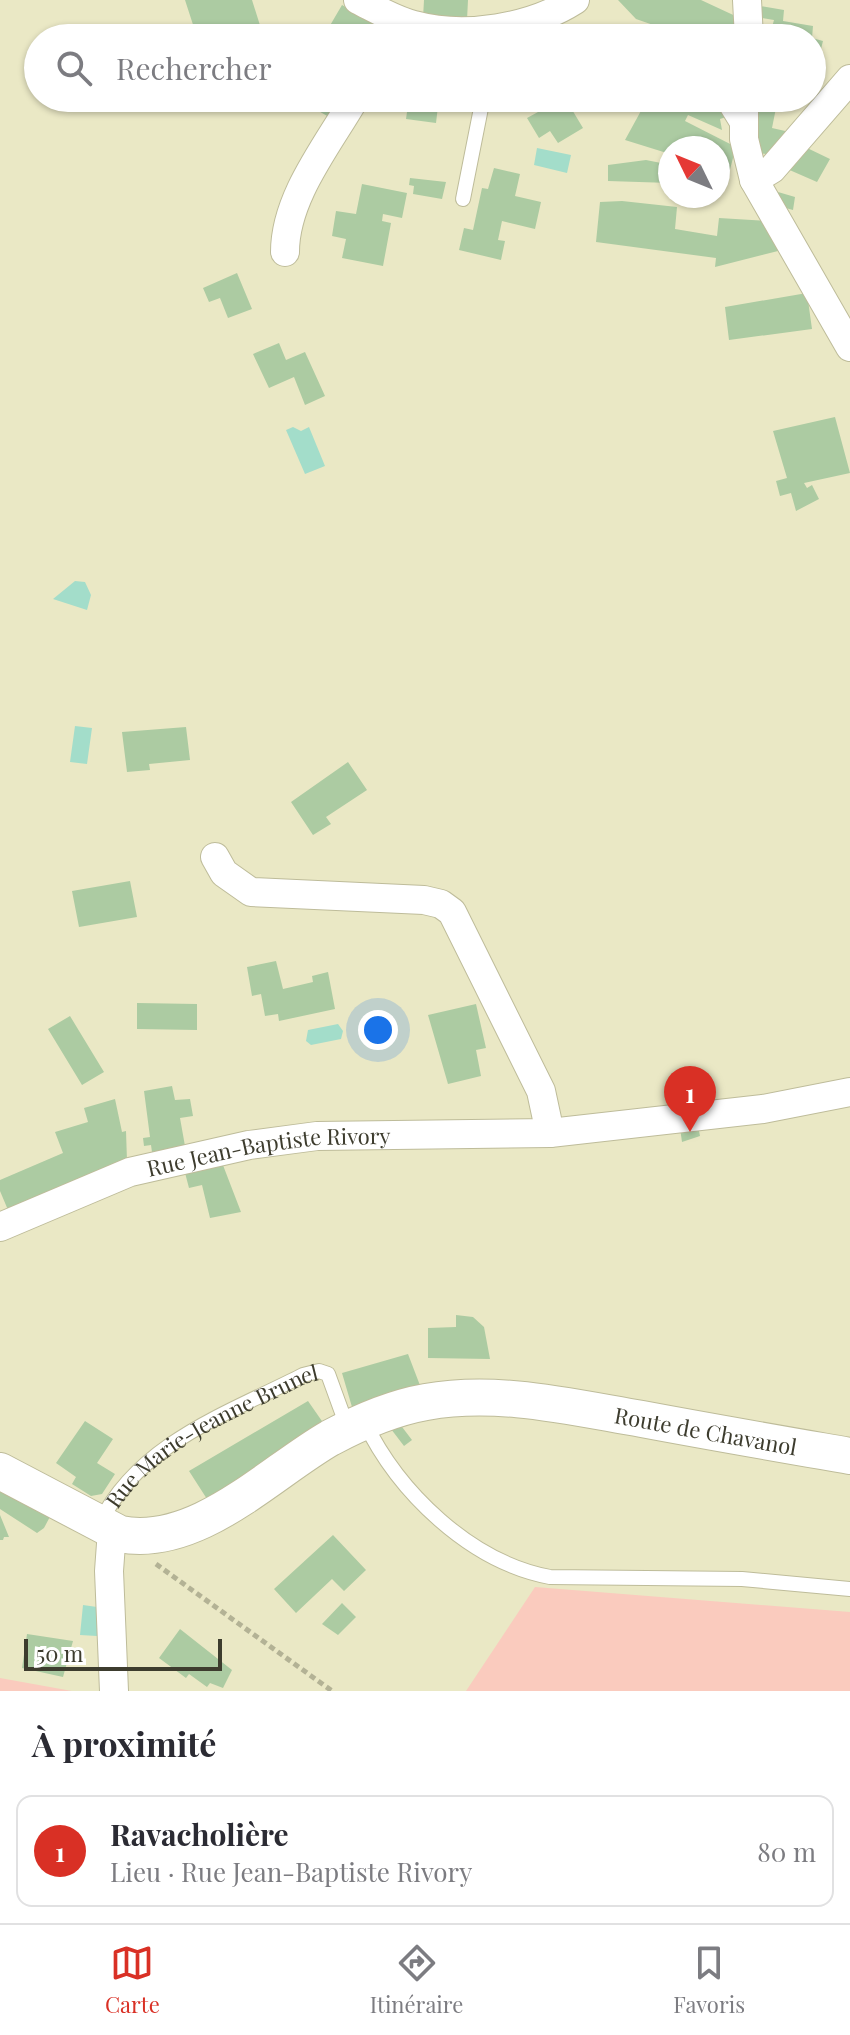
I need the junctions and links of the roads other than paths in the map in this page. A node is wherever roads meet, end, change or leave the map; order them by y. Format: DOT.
graph roads {
  1 [pos="358,0"];
  2 [pos="575,0"];
  3 [pos="747,0"];
  4 [pos="387,24"];
  5 [pos="525,24"];
  6 [pos="748,24"];
  7 [pos="850,79"];
  8 [pos="826,107"];
  9 [pos="347,112"];
  10 [pos="480,112"];
  11 [pos="729,112"];
  12 [pos="744,112"];
  13 [pos="821,112"];
  14 [pos="743,127"];
  15 [pos="754,180"];
  16 [pos="463,199"];
  17 [pos="285,252"];
  18 [pos="850,347"];
  19 [pos="215,857"];
  20 [pos="850,1092"];
  21 [pos="550,1133"];
  22 [pos="0,1227"];
  23 [pos="563,1405"];
  24 [pos="356,1425"];
  25 [pos="850,1456"];
  26 [pos="0,1471"];
  27 [pos="118,1530"];
  28 [pos="850,1589"];
  29 [pos="114,1691"];
  1 -- 4 [label="street"];
  2 -- 5 [label="street"];
  3 -- 6 [label="street"];
  7 -- 8 [label="street"];
  9 -- 17 [label="street"];
  10 -- 16 [label="lane"];
  11 -- 14 [label="lane"];
  12 -- 14 [label="street"];
  13 -- 15 [label="street"];
  14 -- 15 [label="street"];
  15 -- 18 [label="street"];
  19 -- 21 [label="street"];
  20 -- 21 [label="street, Rue Jean-Baptiste Rivory"];
  21 -- 22 [label="street, Rue Jean-Baptiste Rivory"];
  23 -- 24 [label="street, Rue Marie-Jeanne Brunel"];
  23 -- 25 [label="street, Route de Chavanol"];
  24 -- 27 [label="street, Rue Marie-Jeanne Brunel"];
  24 -- 27 [label="lane, Rue Marie-Jeanne Brunel"];
  24 -- 28 [label="lane"];
  26 -- 27 [label="street, Rue Marie-Jeanne Brunel"];
  27 -- 29 [label="street"];
}
